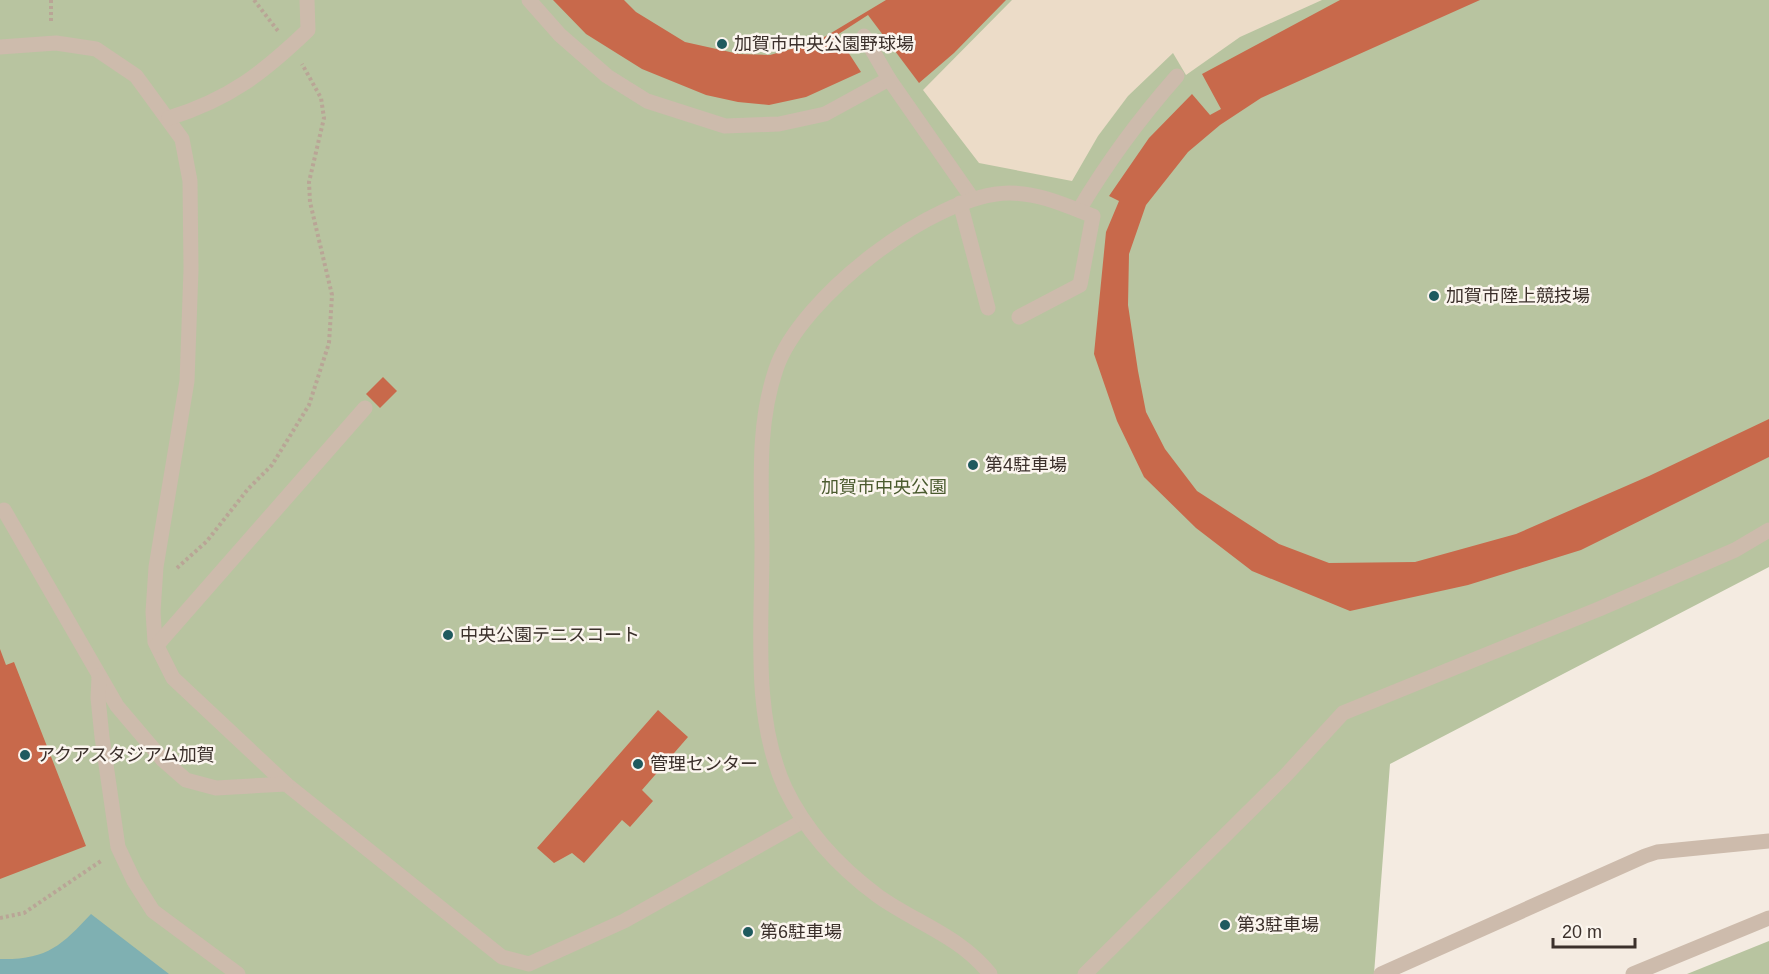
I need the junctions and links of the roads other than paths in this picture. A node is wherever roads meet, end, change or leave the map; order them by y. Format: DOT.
graph roads {
  1 [pos="307,0"];
  2 [pos="529,0"];
  3 [pos="864,36"];
  4 [pos="0,47"];
  5 [pos="1177,76"];
  6 [pos="889,79"];
  7 [pos="169,118"];
  8 [pos="966,201"];
  9 [pos="1086,213"];
  10 [pos="988,308"];
  11 [pos="1019,317"];
  12 [pos="365,408"];
  13 [pos="4,510"];
  14 [pos="1769,530"];
  15 [pos="157,645"];
  16 [pos="99,676"];
  17 [pos="286,784"];
  18 [pos="803,821"];
  19 [pos="1769,841"];
  20 [pos="1769,918"];
  21 [pos="238,974"];
  22 [pos="990,974"];
  23 [pos="1084,974"];
  24 [pos="1381,974"];
  25 [pos="1633,974"];
  1 -- 7 [label="street"];
  2 -- 6 [label="street"];
  3 -- 6 [label="street"];
  4 -- 7 [label="street"];
  5 -- 9 [label="street"];
  6 -- 8 [label="street"];
  7 -- 15 [label="street"];
  8 -- 9 [label="street"];
  8 -- 10 [label="street"];
  8 -- 18 [label="street"];
  9 -- 11 [label="street"];
  12 -- 15 [label="street"];
  13 -- 16 [label="street"];
  14 -- 23 [label="street"];
  15 -- 17 [label="street"];
  16 -- 17 [label="street"];
  16 -- 21 [label="street"];
  17 -- 18 [label="street"];
  18 -- 22 [label="street"];
  19 -- 24 [label="street"];
  20 -- 25 [label="street"];
}
